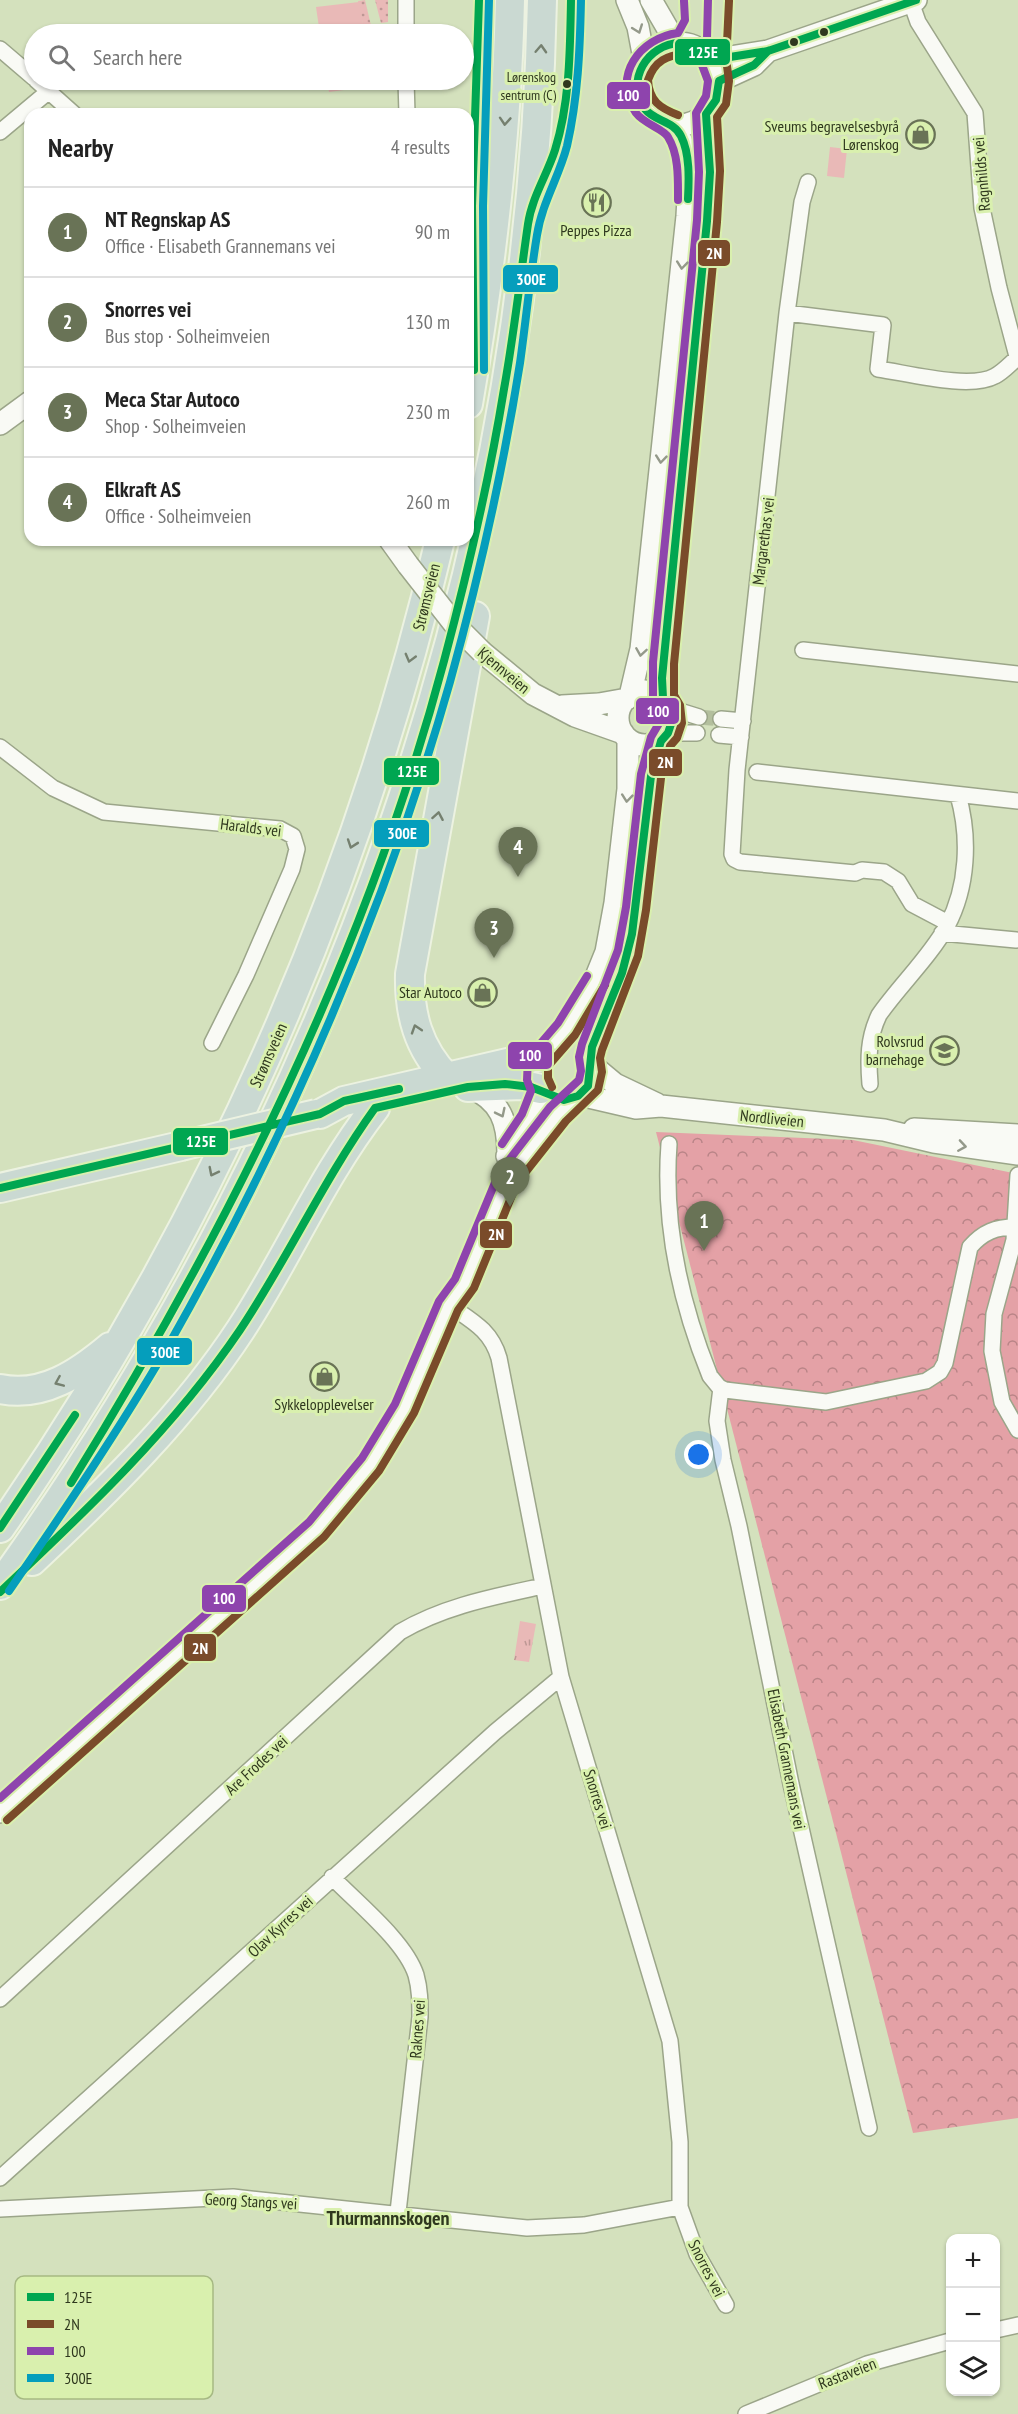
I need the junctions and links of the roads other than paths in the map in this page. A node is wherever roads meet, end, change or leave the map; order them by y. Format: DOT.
graph roads {
  1 [pos="406,0"];
  2 [pos="510,0"];
  3 [pos="542,0"];
  4 [pos="627,0"];
  5 [pos="651,0"];
  6 [pos="914,1"];
  7 [pos="406,24"];
  8 [pos="676,43"];
  9 [pos="0,49"];
  10 [pos="768,51"];
  11 [pos="644,59"];
  12 [pos="711,60"];
  13 [pos="24,70"];
  14 [pos="719,81"];
  15 [pos="406,90"];
  16 [pos="49,91"];
  17 [pos="29,108"];
  18 [pos="67,108"];
  19 [pos="407,108"];
  20 [pos="24,112"];
  21 [pos="706,114"];
  22 [pos="674,125"];
  23 [pos="0,132"];
  24 [pos="808,182"];
  25 [pos="520,286"];
  26 [pos="787,313"];
  27 [pos="1018,359"];
  28 [pos="474,362"];
  29 [pos="24,406"];
  30 [pos="0,423"];
  31 [pos="474,539"];
  32 [pos="394,546"];
  33 [pos="438,546"];
  34 [pos="473,546"];
  35 [pos="803,650"];
  36 [pos="1018,674"];
  37 [pos="628,697"];
  38 [pos="667,703"];
  39 [pos="558,706"];
  40 [pos="699,717"];
  41 [pos="721,719"];
  42 [pos="742,721"];
  43 [pos="697,733"];
  44 [pos="719,735"];
  45 [pos="625,736"];
  46 [pos="664,737"];
  47 [pos="741,737"];
  48 [pos="0,747"];
  49 [pos="757,772"];
  50 [pos="958,795"];
  51 [pos="1018,801"];
  52 [pos="945,928"];
  53 [pos="1016,940"];
  54 [pos="212,1043"];
  55 [pos="548,1050"];
  56 [pos="590,1061"];
  57 [pos="458,1082"];
  58 [pos="870,1084"];
  59 [pos="542,1090"];
  60 [pos="575,1098"];
  61 [pos="661,1106"];
  62 [pos="375,1108"];
  63 [pos="318,1114"];
  64 [pos="884,1130"];
  65 [pos="1018,1135"];
  66 [pos="669,1144"];
  67 [pos="507,1154"];
  68 [pos="1018,1154"];
  69 [pos="1018,1175"];
  70 [pos="0,1188"];
  71 [pos="1015,1227"];
  72 [pos="449,1305"];
  73 [pos="123,1336"];
  74 [pos="0,1389"];
  75 [pos="721,1389"];
  76 [pos="1018,1430"];
  77 [pos="0,1528"];
  78 [pos="0,1585"];
  79 [pos="543,1586"];
  80 [pos="0,1592"];
  81 [pos="561,1677"];
  82 [pos="0,1812"];
  83 [pos="332,1877"];
  84 [pos="0,1999"];
  85 [pos="868,2128"];
  86 [pos="0,2178"];
  87 [pos="680,2207"];
  88 [pos="0,2208"];
  89 [pos="399,2212"];
  90 [pos="726,2305"];
  91 [pos="1018,2325"];
  92 [pos="1000,2329"];
  93 [pos="946,2343"];
  94 [pos="746,2414"];
  1 -- 7 [label="street"];
  2 -- 28 [label="highway, one-way"];
  25 -- 3 [label="highway, Strømsveien, one-way"];
  4 -- 11 [label="main road, one-way"];
  5 -- 8 [label="main road"];
  6 -- 10 [label="main road"];
  6 -- 27 [label="street, Ragnhilds vei"];
  8 -- 11 [label="main road"];
  8 -- 12 [label="main road"];
  9 -- 13 [label="street"];
  10 -- 12 [label="main road"];
  10 -- 14 [label="main road"];
  11 -- 22 [label="main road"];
  12 -- 14 [label="main road"];
  14 -- 21 [label="main road"];
  15 -- 19 [label="street"];
  16 -- 17 [label="street"];
  16 -- 18 [label="street"];
  20 -- 23 [label="street"];
  21 -- 22 [label="main road"];
  21 -- 38 [label="main road"];
  22 -- 37 [label="main road, one-way"];
  24 -- 26 [label="street, Margarethas vei"];
  25 -- 31 [label="highway, Strømsveien"];
  57 -- 25 [label="highway, one-way"];
  26 -- 27 [label="street"];
  26 -- 42 [label="street, Margarethas vei"];
  29 -- 30 [label="main road"];
  32 -- 39 [label="main road, Kjennveien, bridge"];
  33 -- 73 [label="highway, Strømsveien, one-way"];
  34 -- 78 [label="highway, Strømsveien"];
  35 -- 36 [label="street"];
  37 -- 38 [label="main road"];
  37 -- 39 [label="main road, Kjennveien"];
  37 -- 45 [label="main road"];
  38 -- 40 [label="street"];
  38 -- 46 [label="main road"];
  39 -- 45 [label="main road, Kjennveien"];
  41 -- 42 [label="street"];
  42 -- 47 [label="street, Margarethas vei"];
  43 -- 46 [label="street"];
  44 -- 47 [label="street"];
  45 -- 46 [label="main road"];
  45 -- 55 [label="main road, one-way"];
  46 -- 56 [label="main road"];
  47 -- 52 [label="street, Margarethas vei"];
  48 -- 54 [label="street, Haralds vei"];
  49 -- 50 [label="street"];
  50 -- 51 [label="street"];
  50 -- 52 [label="street"];
  52 -- 53 [label="street"];
  52 -- 58 [label="street"];
  55 -- 56 [label="main road, Nordliveien"];
  55 -- 57 [label="highway"];
  55 -- 59 [label="main road"];
  56 -- 60 [label="main road"];
  56 -- 61 [label="main road, Nordliveien"];
  57 -- 59 [label="highway"];
  57 -- 62 [label="highway"];
  57 -- 63 [label="highway"];
  57 -- 67 [label="main road, one-way"];
  59 -- 60 [label="main road, Nordliveien"];
  59 -- 67 [label="main road"];
  60 -- 61 [label="main road, Nordliveien"];
  60 -- 72 [label="main road"];
  61 -- 64 [label="main road, Nordliveien"];
  62 -- 63 [label="highway"];
  62 -- 80 [label="highway"];
  63 -- 70 [label="highway, bridge"];
  64 -- 65 [label="main road, Nordliveien"];
  64 -- 68 [label="main road, Nordliveien, one-way"];
  66 -- 75 [label="street"];
  67 -- 72 [label="main road"];
  69 -- 71 [label="street"];
  71 -- 75 [label="street"];
  71 -- 76 [label="street"];
  72 -- 79 [label="street, Snorres vei"];
  72 -- 82 [label="main road"];
  73 -- 74 [label="highway, one-way"];
  73 -- 77 [label="highway, Strømsveien"];
  75 -- 85 [label="street, Elisabeth Grannemans vei"];
  79 -- 81 [label="street, Snorres vei"];
  79 -- 84 [label="street, Are Frodes vei"];
  81 -- 83 [label="street, Olav Kyrres vei"];
  81 -- 87 [label="street, Snorres vei"];
  83 -- 86 [label="street, Olav Kyrres vei"];
  83 -- 89 [label="street, Raknes vei"];
  87 -- 89 [label="street, Georg Stangs vei"];
  87 -- 90 [label="street, Snorres vei"];
  88 -- 89 [label="street, Georg Stangs vei"];
  91 -- 92 [label="street"];
  93 -- 94 [label="street, Rastaveien"];
}
